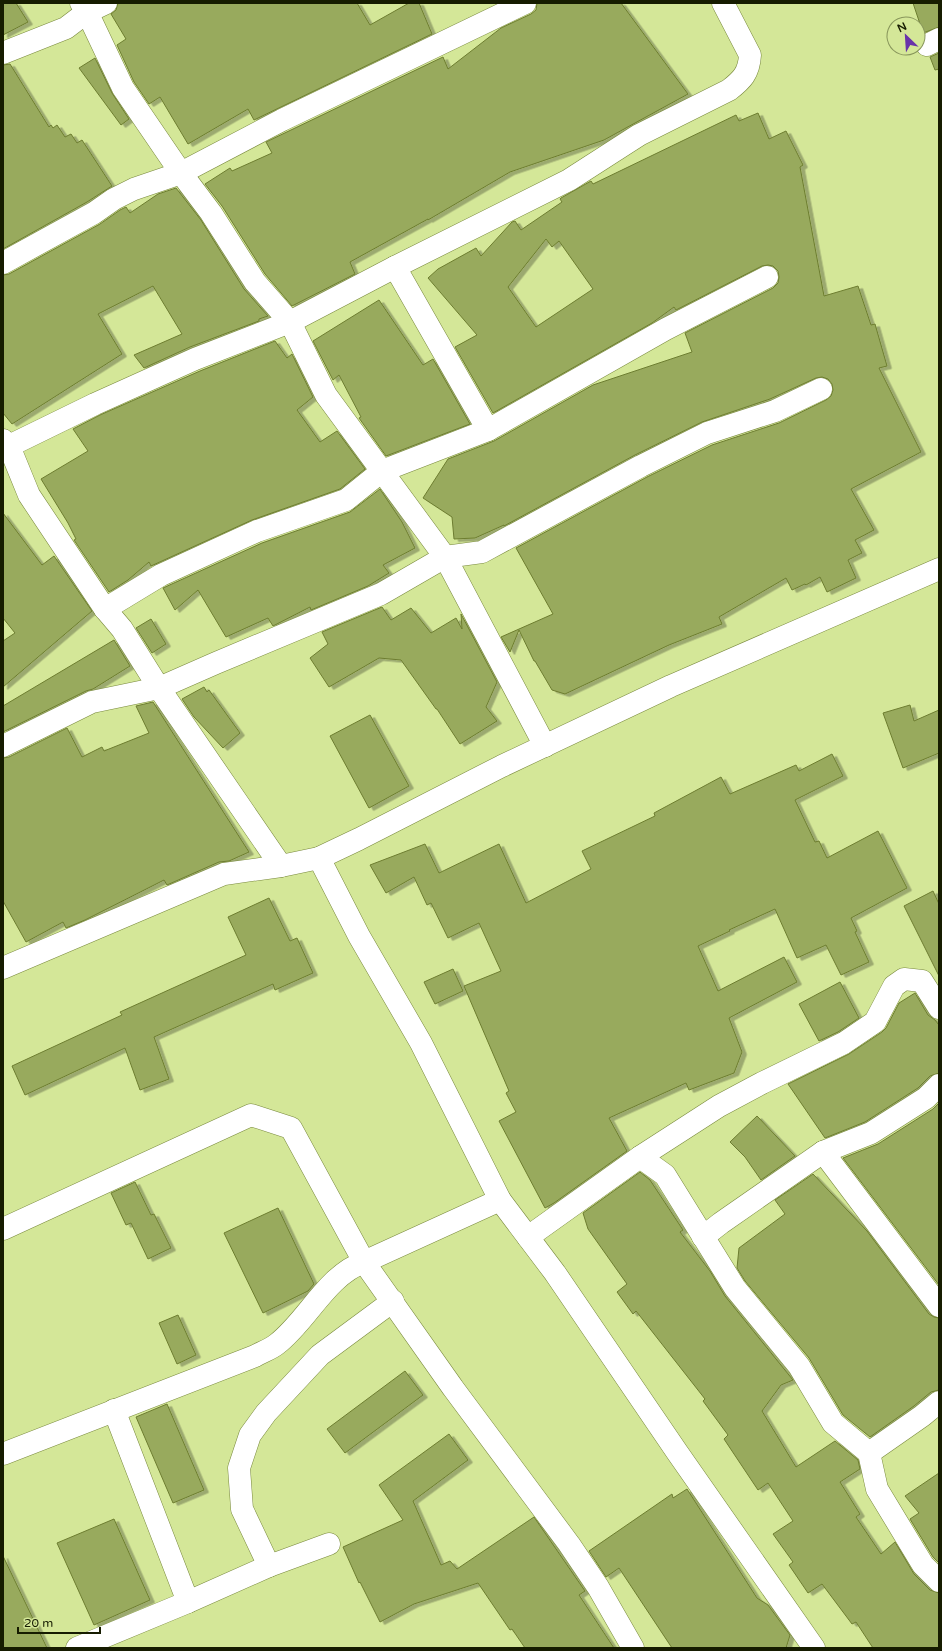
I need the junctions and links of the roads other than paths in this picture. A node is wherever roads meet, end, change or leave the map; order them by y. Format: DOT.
graph roads {
  1 [pos="525,3"];
  2 [pos="723,3"];
  3 [pos="92,6"];
  4 [pos="3,53"];
  5 [pos="181,173"];
  6 [pos="3,263"];
  7 [pos="395,267"];
  8 [pos="767,276"];
  9 [pos="290,322"];
  10 [pos="821,389"];
  11 [pos="488,430"];
  12 [pos="6,443"];
  13 [pos="382,471"];
  14 [pos="445,557"];
  15 [pos="939,569"];
  16 [pos="105,609"];
  17 [pos="159,688"];
  18 [pos="3,746"];
  19 [pos="545,746"];
  20 [pos="319,858"];
  21 [pos="281,866"];
  22 [pos="3,968"];
  23 [pos="939,1008"];
  24 [pos="939,1085"];
  25 [pos="823,1152"];
  26 [pos="640,1157"];
  27 [pos="500,1200"];
  28 [pos="3,1229"];
  29 [pos="528,1236"];
  30 [pos="703,1237"];
  31 [pos="364,1262"];
  32 [pos="393,1301"];
  33 [pos="939,1306"];
  34 [pos="939,1402"];
  35 [pos="114,1410"];
  36 [pos="869,1453"];
  37 [pos="3,1454"];
  38 [pos="329,1544"];
  39 [pos="269,1566"];
  40 [pos="939,1580"];
  41 [pos="188,1602"];
  42 [pos="77,1648"];
  43 [pos="633,1648"];
  44 [pos="814,1648"];
  1 -- 5 [label="street"];
  2 -- 7 [label="street"];
  3 -- 4 [label="street"];
  3 -- 5 [label="street"];
  5 -- 6 [label="street"];
  5 -- 9 [label="street"];
  7 -- 9 [label="street"];
  7 -- 11 [label="street"];
  8 -- 11 [label="street"];
  9 -- 12 [label="street"];
  9 -- 13 [label="street"];
  10 -- 14 [label="street"];
  11 -- 13 [label="street"];
  12 -- 16 [label="street"];
  13 -- 14 [label="street"];
  13 -- 16 [label="street"];
  14 -- 17 [label="street"];
  14 -- 19 [label="street"];
  15 -- 19 [label="street"];
  16 -- 17 [label="street"];
  17 -- 18 [label="street"];
  17 -- 21 [label="street"];
  19 -- 20 [label="street"];
  20 -- 21 [label="street"];
  20 -- 27 [label="street"];
  21 -- 22 [label="street"];
  23 -- 26 [label="street"];
  24 -- 25 [label="street"];
  25 -- 30 [label="street"];
  25 -- 33 [label="street"];
  26 -- 29 [label="street"];
  26 -- 30 [label="street"];
  27 -- 29 [label="street"];
  27 -- 31 [label="street"];
  28 -- 31 [label="street"];
  29 -- 44 [label="street"];
  30 -- 36 [label="street"];
  31 -- 32 [label="street"];
  31 -- 35 [label="street"];
  32 -- 39 [label="street"];
  32 -- 43 [label="street"];
  34 -- 36 [label="street"];
  35 -- 37 [label="street"];
  35 -- 41 [label="street"];
  36 -- 40 [label="street"];
  38 -- 39 [label="street"];
  39 -- 41 [label="street"];
  41 -- 42 [label="street"];
}
